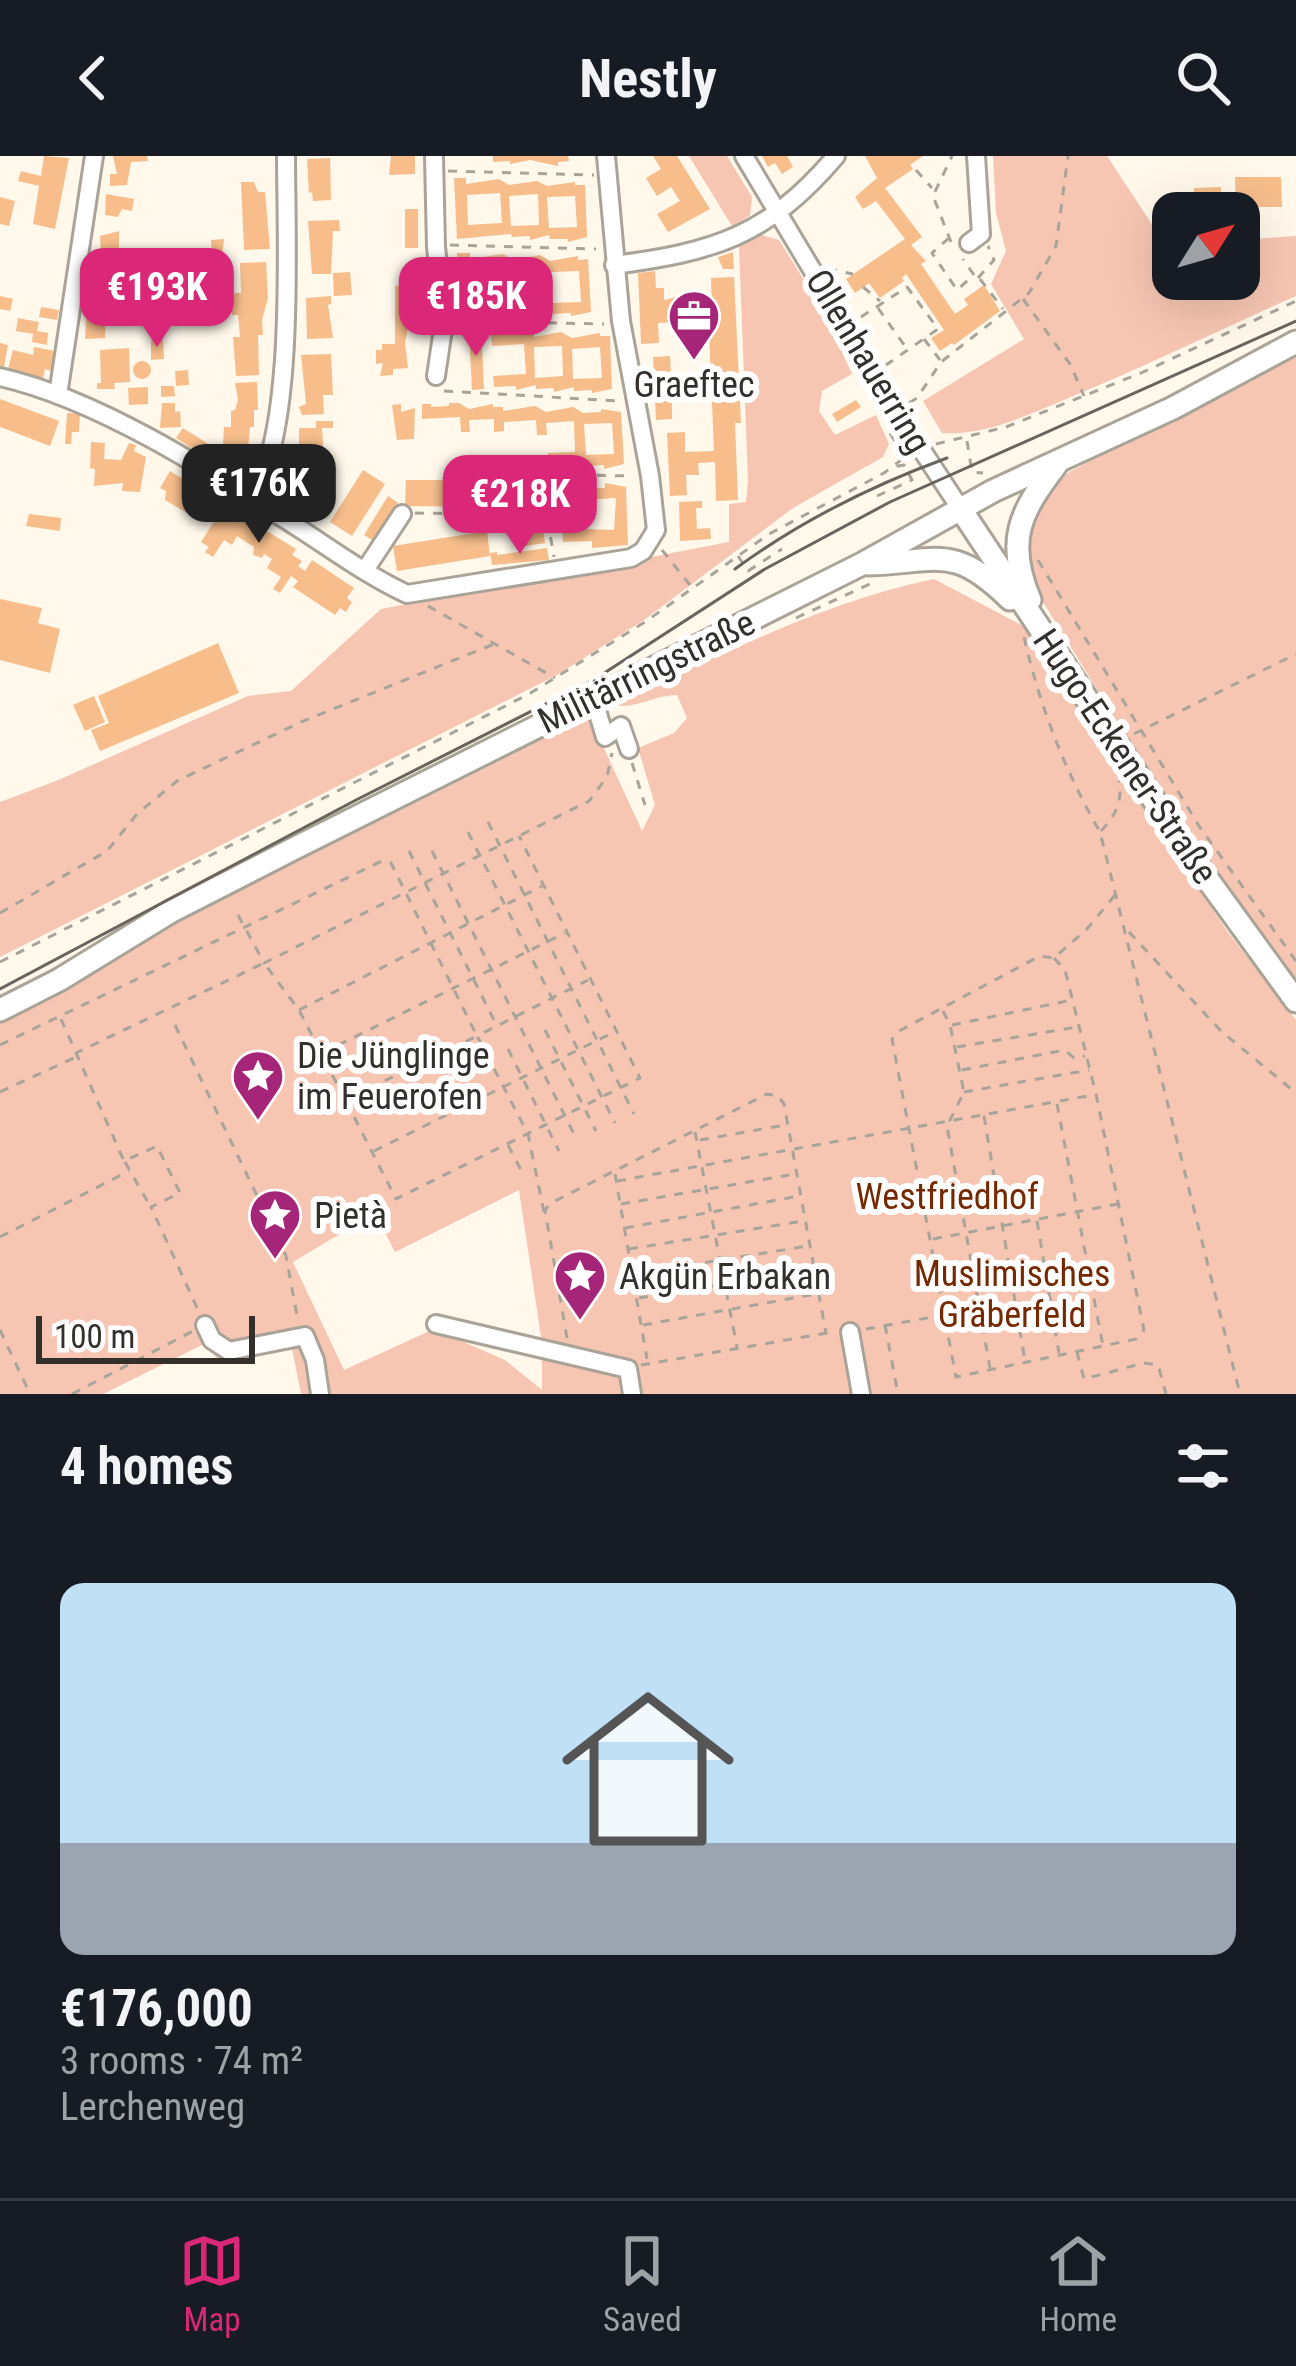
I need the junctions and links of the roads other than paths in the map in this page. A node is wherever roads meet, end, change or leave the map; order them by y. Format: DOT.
graph roads {
  1 [pos="94,156"];
  2 [pos="286,156"];
  3 [pos="606,156"];
  4 [pos="744,156"];
  5 [pos="836,156"];
  6 [pos="966,158"];
  7 [pos="434,163"];
  8 [pos="779,212"];
  9 [pos="969,243"];
  10 [pos="614,265"];
  11 [pos="1296,342"];
  12 [pos="436,376"];
  13 [pos="0,377"];
  14 [pos="58,395"];
  15 [pos="1059,460"];
  16 [pos="252,498"];
  17 [pos="960,508"];
  18 [pos="402,514"];
  19 [pos="862,564"];
  20 [pos="365,571"];
  21 [pos="1033,632"];
  22 [pos="593,697"];
  23 [pos="628,749"];
  24 [pos="1296,1001"];
  25 [pos="0,1010"];
  26 [pos="436,1324"];
  27 [pos="205,1325"];
  28 [pos="850,1332"];
  29 [pos="320,1394"];
  30 [pos="632,1394"];
  31 [pos="861,1394"];
  1 -- 14 [label="street"];
  2 -- 16 [label="street"];
  3 -- 10 [label="street"];
  4 -- 8 [label="street, Ollenhauerring"];
  5 -- 8 [label="street"];
  6 -- 9 [label="street"];
  7 -- 12 [label="street"];
  8 -- 10 [label="street"];
  8 -- 17 [label="street, Ollenhauerring"];
  10 -- 20 [label="street"];
  11 -- 15 [label="main road, Militärringstraße"];
  13 -- 14 [label="street"];
  14 -- 16 [label="street"];
  15 -- 17 [label="main road, Militärringstraße"];
  15 -- 21 [label="main road"];
  16 -- 20 [label="street"];
  17 -- 19 [label="main road, Militärringstraße"];
  17 -- 21 [label="main road, Hugo-Eckener-Straße"];
  18 -- 20 [label="street"];
  19 -- 21 [label="main road"];
  19 -- 22 [label="main road, Militärringstraße"];
  21 -- 24 [label="main road, Hugo-Eckener-Straße"];
  22 -- 23 [label="street"];
  22 -- 25 [label="main road, Militärringstraße"];
  26 -- 30 [label="street"];
  27 -- 29 [label="street"];
  28 -- 31 [label="street"];
}
